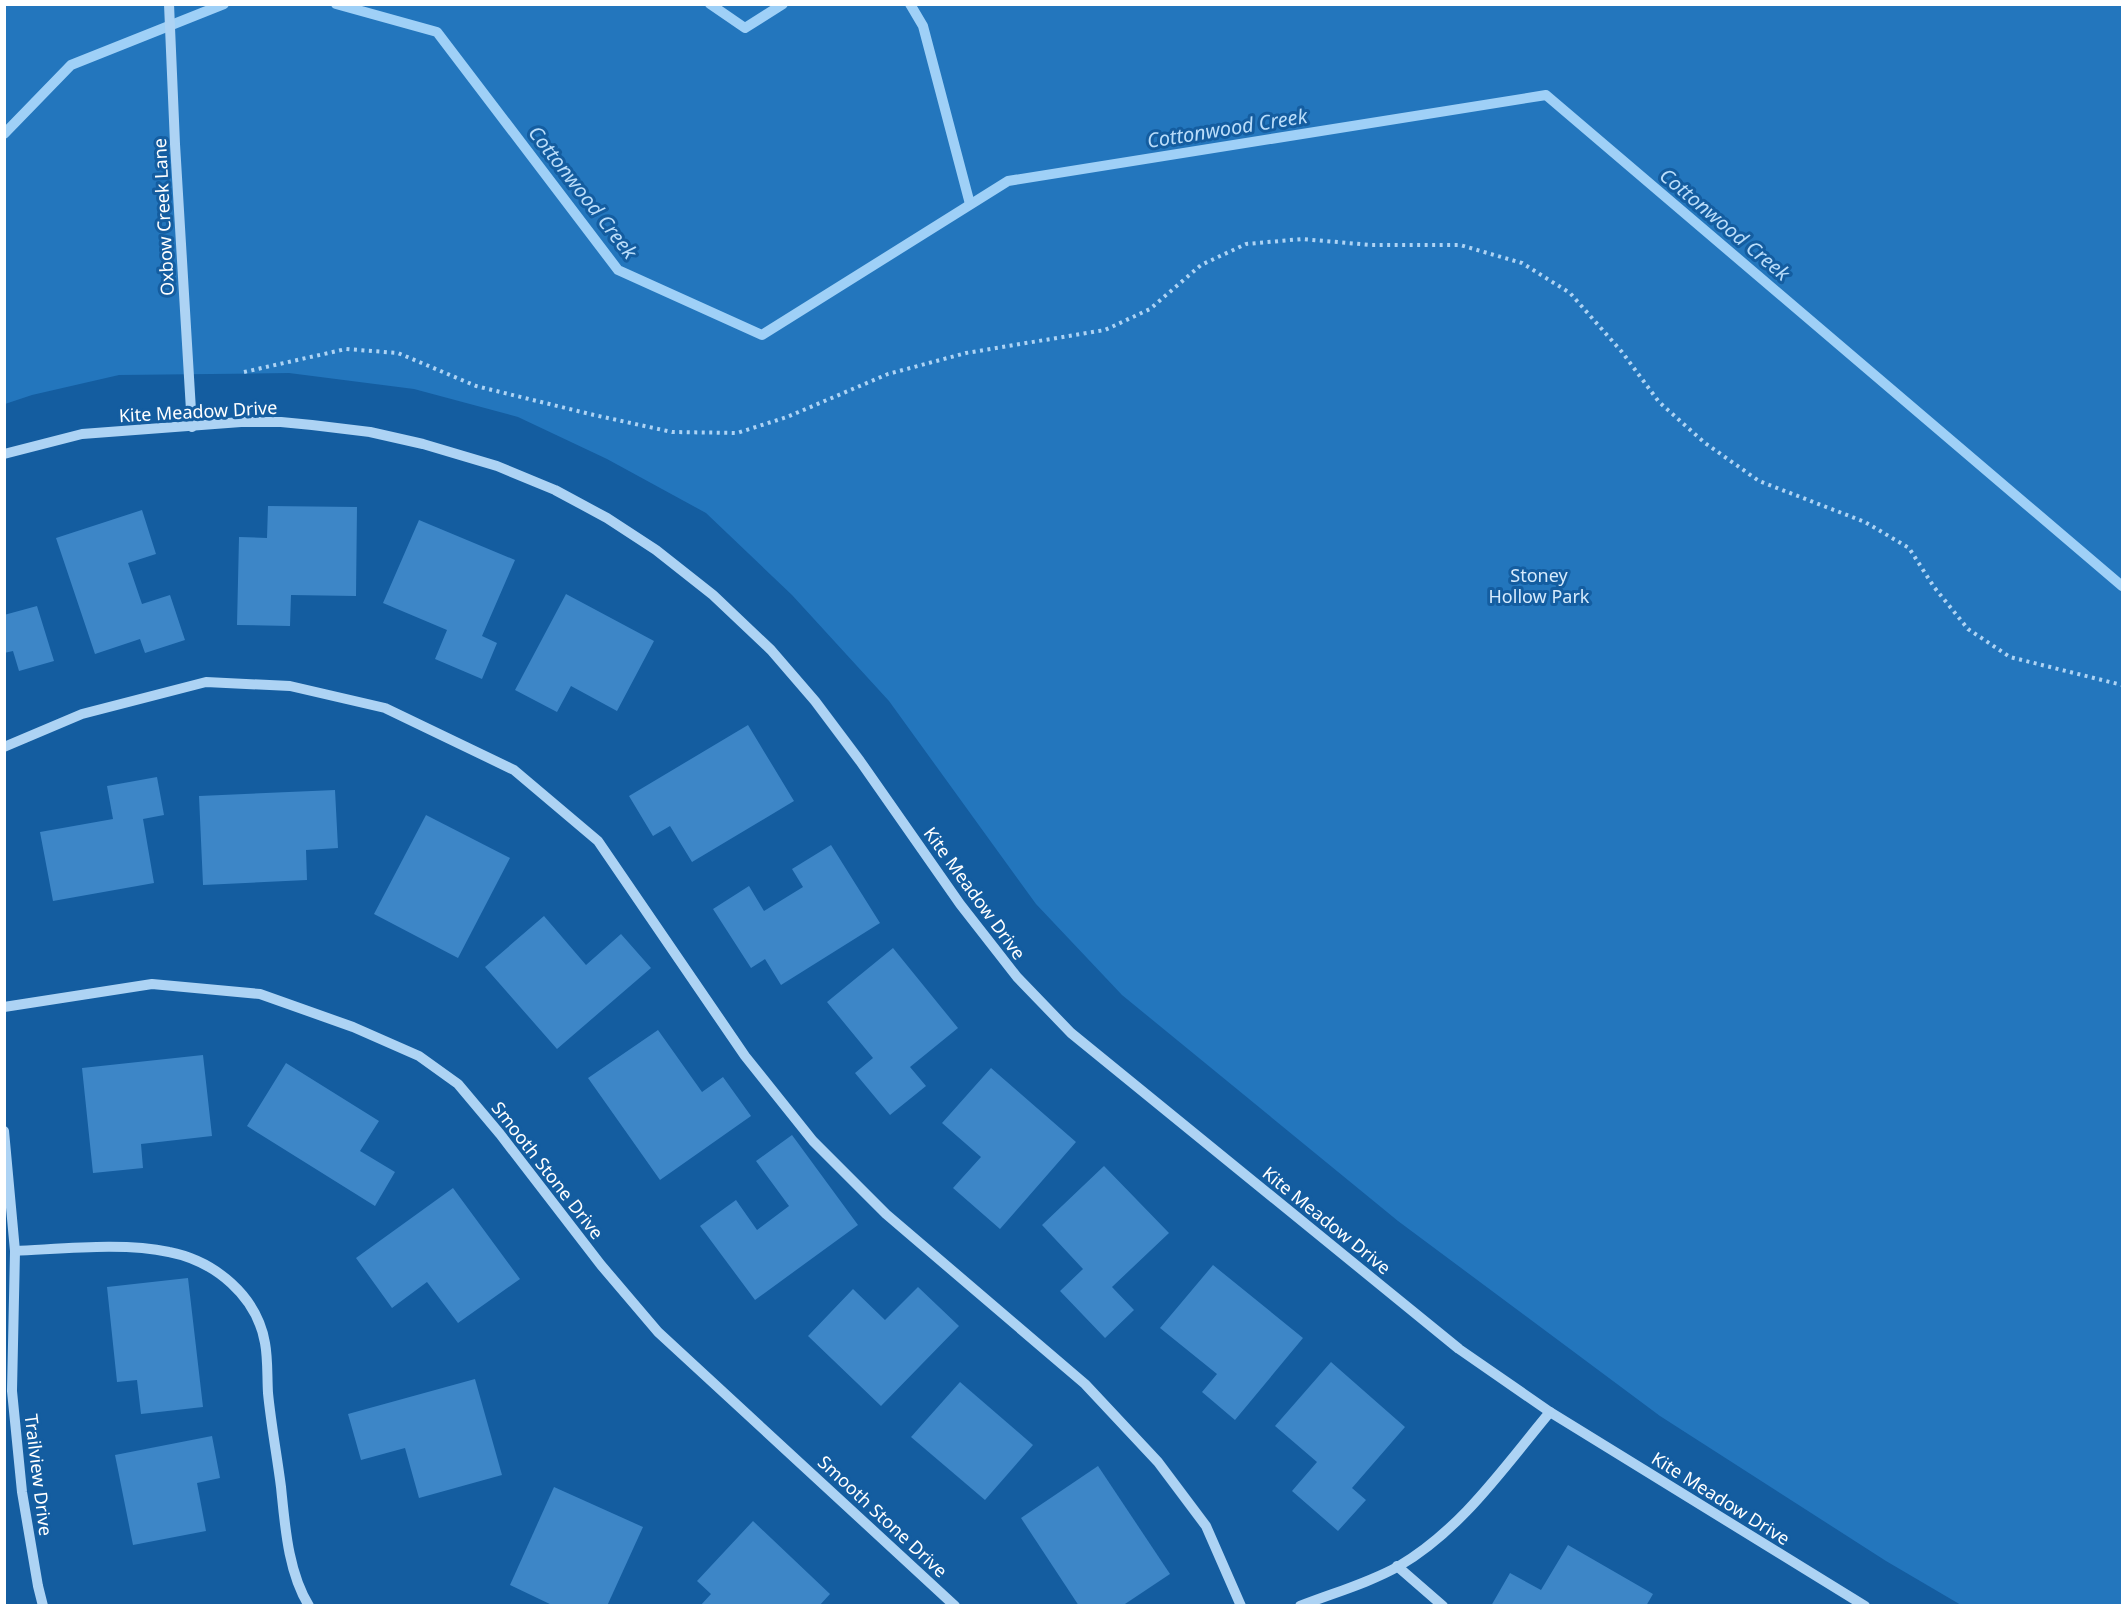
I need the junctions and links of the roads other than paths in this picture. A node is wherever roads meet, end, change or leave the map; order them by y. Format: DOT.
graph roads {
  1 [pos="169,4"];
  2 [pos="192,427"];
  3 [pos="4,454"];
  4 [pos="4,747"];
  5 [pos="4,1007"];
  6 [pos="4,1131"];
  7 [pos="15,1251"];
  8 [pos="1550,1412"];
  9 [pos="1397,1566"];
  10 [pos="43,1605"];
  11 [pos="309,1605"];
  12 [pos="955,1605"];
  13 [pos="1241,1605"];
  14 [pos="1300,1605"];
  15 [pos="1443,1605"];
  16 [pos="1865,1605"];
  1 -- 2 [label="street, Oxbow Creek Lane"];
  2 -- 3 [label="street, Kite Meadow Drive"];
  2 -- 8 [label="street, Kite Meadow Drive"];
  4 -- 13 [label="street"];
  5 -- 12 [label="street, Smooth Stone Drive"];
  6 -- 7 [label="street, Trailview Drive"];
  7 -- 10 [label="street, Trailview Drive"];
  7 -- 11 [label="street"];
  8 -- 9 [label="street"];
  8 -- 16 [label="street, Kite Meadow Drive"];
  9 -- 14 [label="street"];
  9 -- 15 [label="street"];
}
